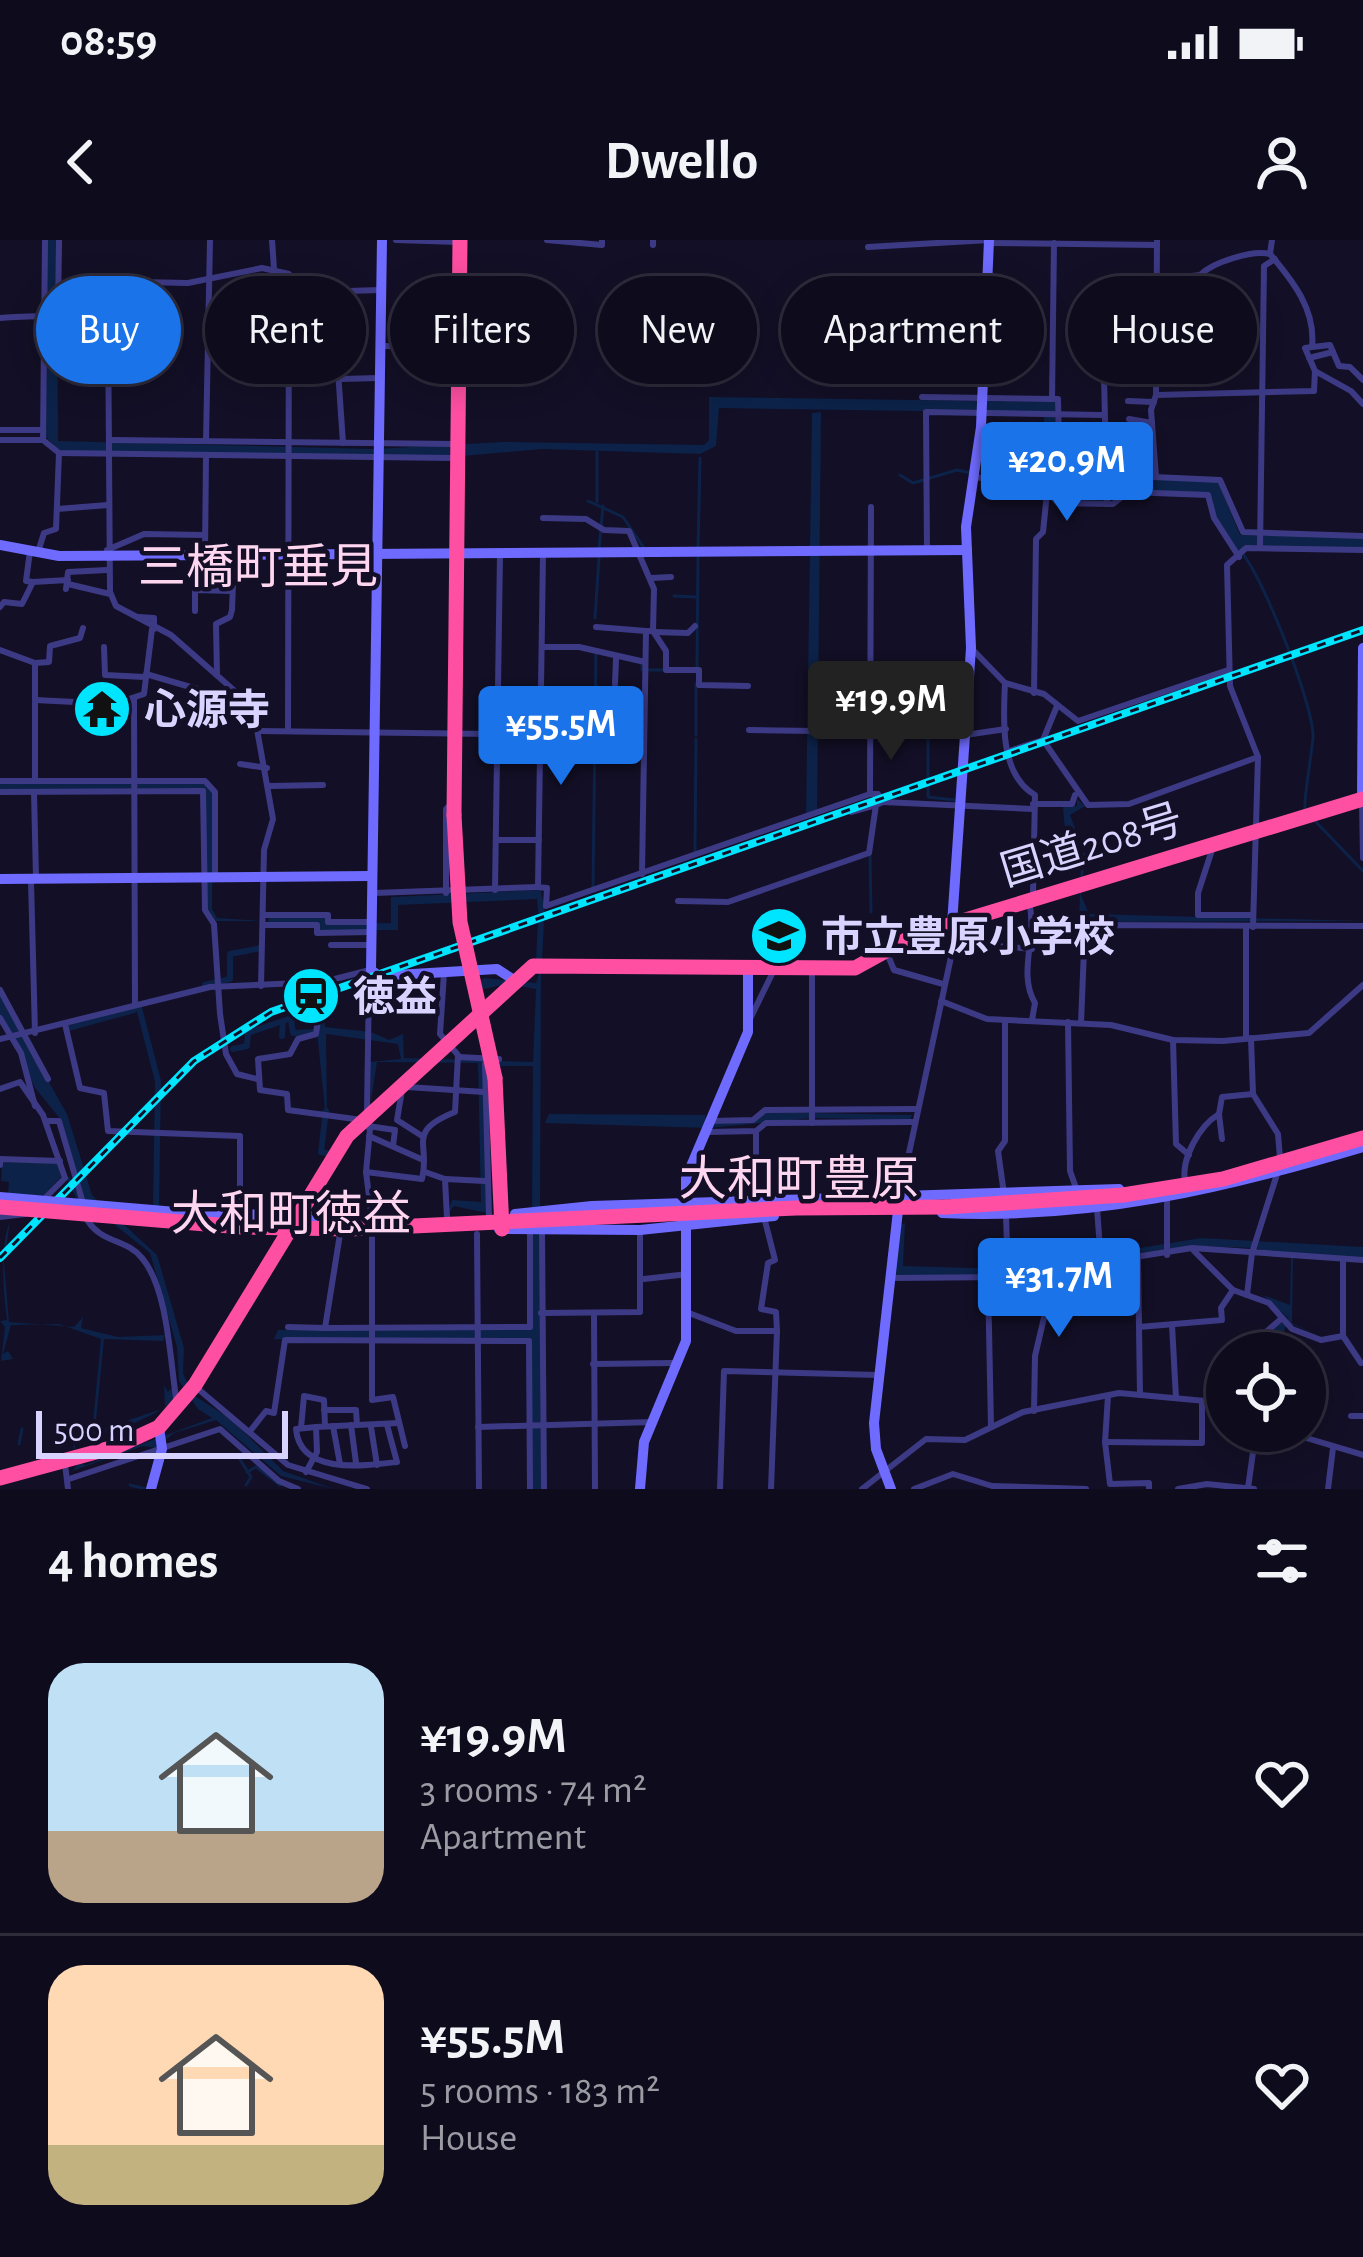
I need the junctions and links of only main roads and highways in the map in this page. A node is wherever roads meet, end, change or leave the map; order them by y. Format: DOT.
graph roads {
  1 [pos="382,240"];
  2 [pos="461,241"];
  3 [pos="989,241"];
  4 [pos="459,453"];
  5 [pos="0,545"];
  6 [pos="967,550"];
  7 [pos="457,554"];
  8 [pos="376,555"];
  9 [pos="1363,648"];
  10 [pos="1363,799"];
  11 [pos="370,876"];
  12 [pos="0,878"];
  13 [pos="952,924"];
  14 [pos="748,965"];
  15 [pos="514,980"];
  16 [pos="1363,1136"];
  17 [pos="1363,1147"];
  18 [pos="1312,1156"];
  19 [pos="1185,1190"];
  20 [pos="0,1197"];
  21 [pos="899,1198"];
  22 [pos="684,1205"];
  23 [pos="872,1205"];
  24 [pos="951,1205"];
  25 [pos="796,1208"];
  26 [pos="0,1211"];
  27 [pos="536,1212"];
  28 [pos="896,1212"];
  29 [pos="240,1218"];
  30 [pos="344,1220"];
  31 [pos="499,1221"];
  32 [pos="291,1226"];
  33 [pos="372,1227"];
  34 [pos="684,1227"];
  35 [pos="564,1229"];
  36 [pos="231,1230"];
  37 [pos="340,1234"];
  38 [pos="161,1439"];
  39 [pos="67,1475"];
  40 [pos="0,1478"];
  41 [pos="151,1489"];
  42 [pos="640,1489"];
  43 [pos="891,1489"];
  1 -- 8 [label="main road"];
  2 -- 4 [label="highway"];
  2 -- 4 [label="highway"];
  3 -- 6 [label="main road"];
  4 -- 7 [label="highway"];
  5 -- 8 [label="main road"];
  6 -- 7 [label="main road"];
  6 -- 13 [label="main road"];
  7 -- 8 [label="main road"];
  7 -- 31 [label="highway, bridge"];
  8 -- 11 [label="main road"];
  9 -- 10 [label="main road"];
  10 -- 13 [label="highway, 国道208号"];
  11 -- 12 [label="main road"];
  11 -- 15 [label="main road"];
  13 -- 14 [label="highway, 国道208号"];
  14 -- 15 [label="highway, 国道208号"];
  14 -- 22 [label="main road"];
  15 -- 32 [label="highway, 国道208号"];
  16 -- 18 [label="main road"];
  16 -- 24 [label="highway, bridge"];
  17 -- 18 [label="main road"];
  18 -- 19 [label="main road"];
  19 -- 24 [label="main road"];
  19 -- 24 [label="main road"];
  20 -- 29 [label="main road, bridge"];
  21 -- 23 [label="main road"];
  21 -- 24 [label="main road"];
  21 -- 28 [label="main road"];
  22 -- 23 [label="main road"];
  22 -- 27 [label="main road"];
  22 -- 34 [label="main road"];
  23 -- 28 [label="main road"];
  23 -- 34 [label="main road"];
  24 -- 25 [label="highway, bridge"];
  24 -- 28 [label="main road"];
  25 -- 27 [label="highway, bridge"];
  25 -- 31 [label="highway, bridge"];
  25 -- 35 [label="highway, bridge"];
  26 -- 31 [label="highway, bridge"];
  26 -- 36 [label="main road, bridge"];
  27 -- 31 [label="main road"];
  28 -- 43 [label="main road"];
  29 -- 32 [label="main road"];
  29 -- 36 [label="main road"];
  30 -- 32 [label="main road"];
  30 -- 33 [label="main road"];
  30 -- 37 [label="main road"];
  31 -- 33 [label="main road"];
  31 -- 33 [label="main road"];
  31 -- 35 [label="main road"];
  32 -- 36 [label="main road"];
  32 -- 37 [label="main road"];
  32 -- 38 [label="highway, 国道208号"];
  33 -- 37 [label="main road"];
  34 -- 35 [label="main road"];
  34 -- 42 [label="main road"];
  38 -- 39 [label="highway, 国道208号"];
  38 -- 41 [label="main road"];
  39 -- 40 [label="highway, 国道208号"];
}
